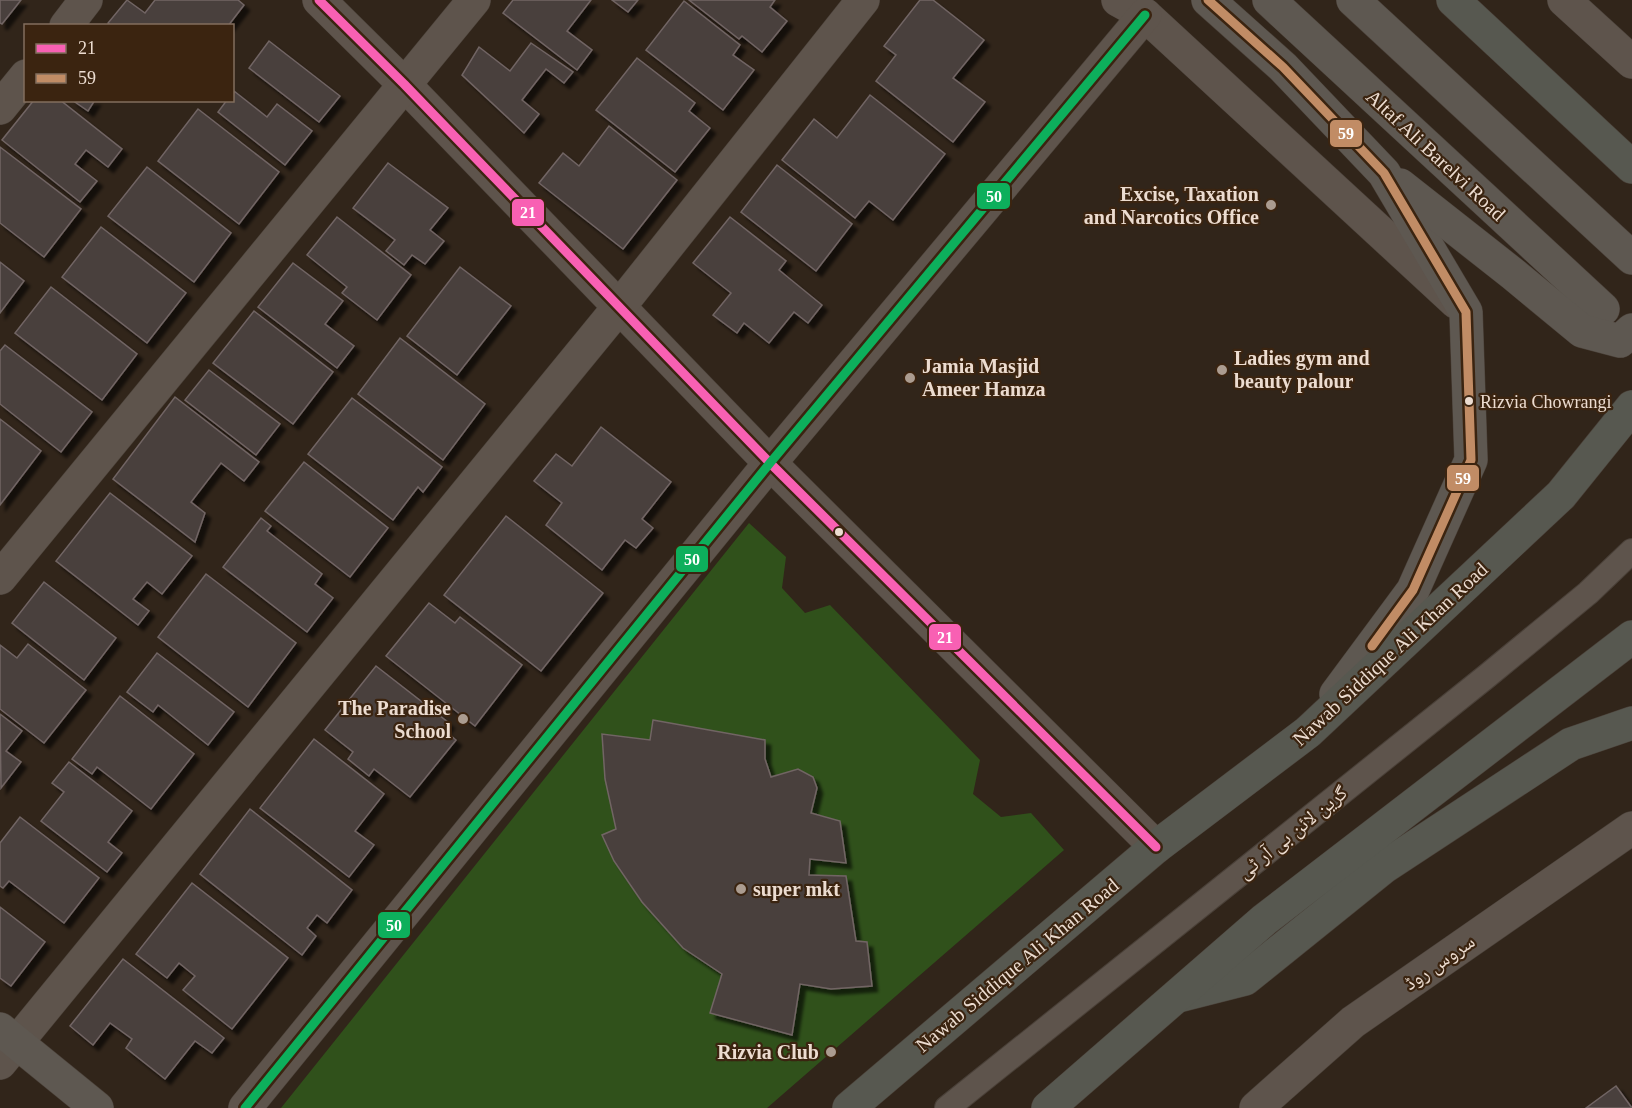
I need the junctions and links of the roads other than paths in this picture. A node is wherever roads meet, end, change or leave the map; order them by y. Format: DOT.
graph roads {
  1 [pos="86,0"];
  2 [pos="319,0"];
  3 [pos="474,0"];
  4 [pos="863,0"];
  5 [pos="1208,0"];
  6 [pos="1269,0"];
  7 [pos="1353,0"];
  8 [pos="1453,0"];
  9 [pos="1564,0"];
  10 [pos="1131,7"];
  11 [pos="68,24"];
  12 [pos="1632,62"];
  13 [pos="24,78"];
  14 [pos="404,84"];
  15 [pos="0,108"];
  16 [pos="1632,167"];
  17 [pos="1384,173"];
  18 [pos="1632,258"];
  19 [pos="619,307"];
  20 [pos="1603,309"];
  21 [pos="1466,312"];
  22 [pos="1632,330"];
  23 [pos="1632,407"];
  24 [pos="770,463"];
  25 [pos="1632,552"];
  26 [pos="0,578"];
  27 [pos="1632,637"];
  28 [pos="1632,723"];
  29 [pos="1308,732"];
  30 [pos="1632,828"];
  31 [pos="1156,846"];
  32 [pos="1175,996"];
  33 [pos="6,1045"];
  34 [pos="97,1108"];
  35 [pos="245,1108"];
  36 [pos="849,1108"];
  37 [pos="947,1108"];
  38 [pos="1048,1108"];
  39 [pos="1256,1108"];
  1 -- 11 [label="street"];
  2 -- 14 [label="street"];
  3 -- 14 [label="street"];
  4 -- 19 [label="street"];
  5 -- 17 [label="main road"];
  6 -- 20 [label="main road, Altaf Ali Barelvi Road"];
  7 -- 18 [label="main road"];
  8 -- 16 [label="main road"];
  9 -- 12 [label="street"];
  10 -- 21 [label="street"];
  10 -- 24 [label="street"];
  13 -- 15 [label="street"];
  14 -- 19 [label="street"];
  14 -- 26 [label="street"];
  17 -- 21 [label="main road"];
  17 -- 22 [label="main road"];
  19 -- 24 [label="street"];
  19 -- 33 [label="street"];
  21 -- 29 [label="main road"];
  23 -- 29 [label="main road, Nawab Siddique Ali Khan Road"];
  24 -- 31 [label="street"];
  24 -- 35 [label="street"];
  25 -- 37 [label="lane, گرین لائن بی آر ٹی"];
  27 -- 32 [label="main road"];
  28 -- 32 [label="main road"];
  29 -- 31 [label="main road, Nawab Siddique Ali Khan Road"];
  30 -- 39 [label="street, سروس روڈ"];
  31 -- 36 [label="main road, Nawab Siddique Ali Khan Road"];
  32 -- 38 [label="main road"];
  33 -- 34 [label="main road"];
}
